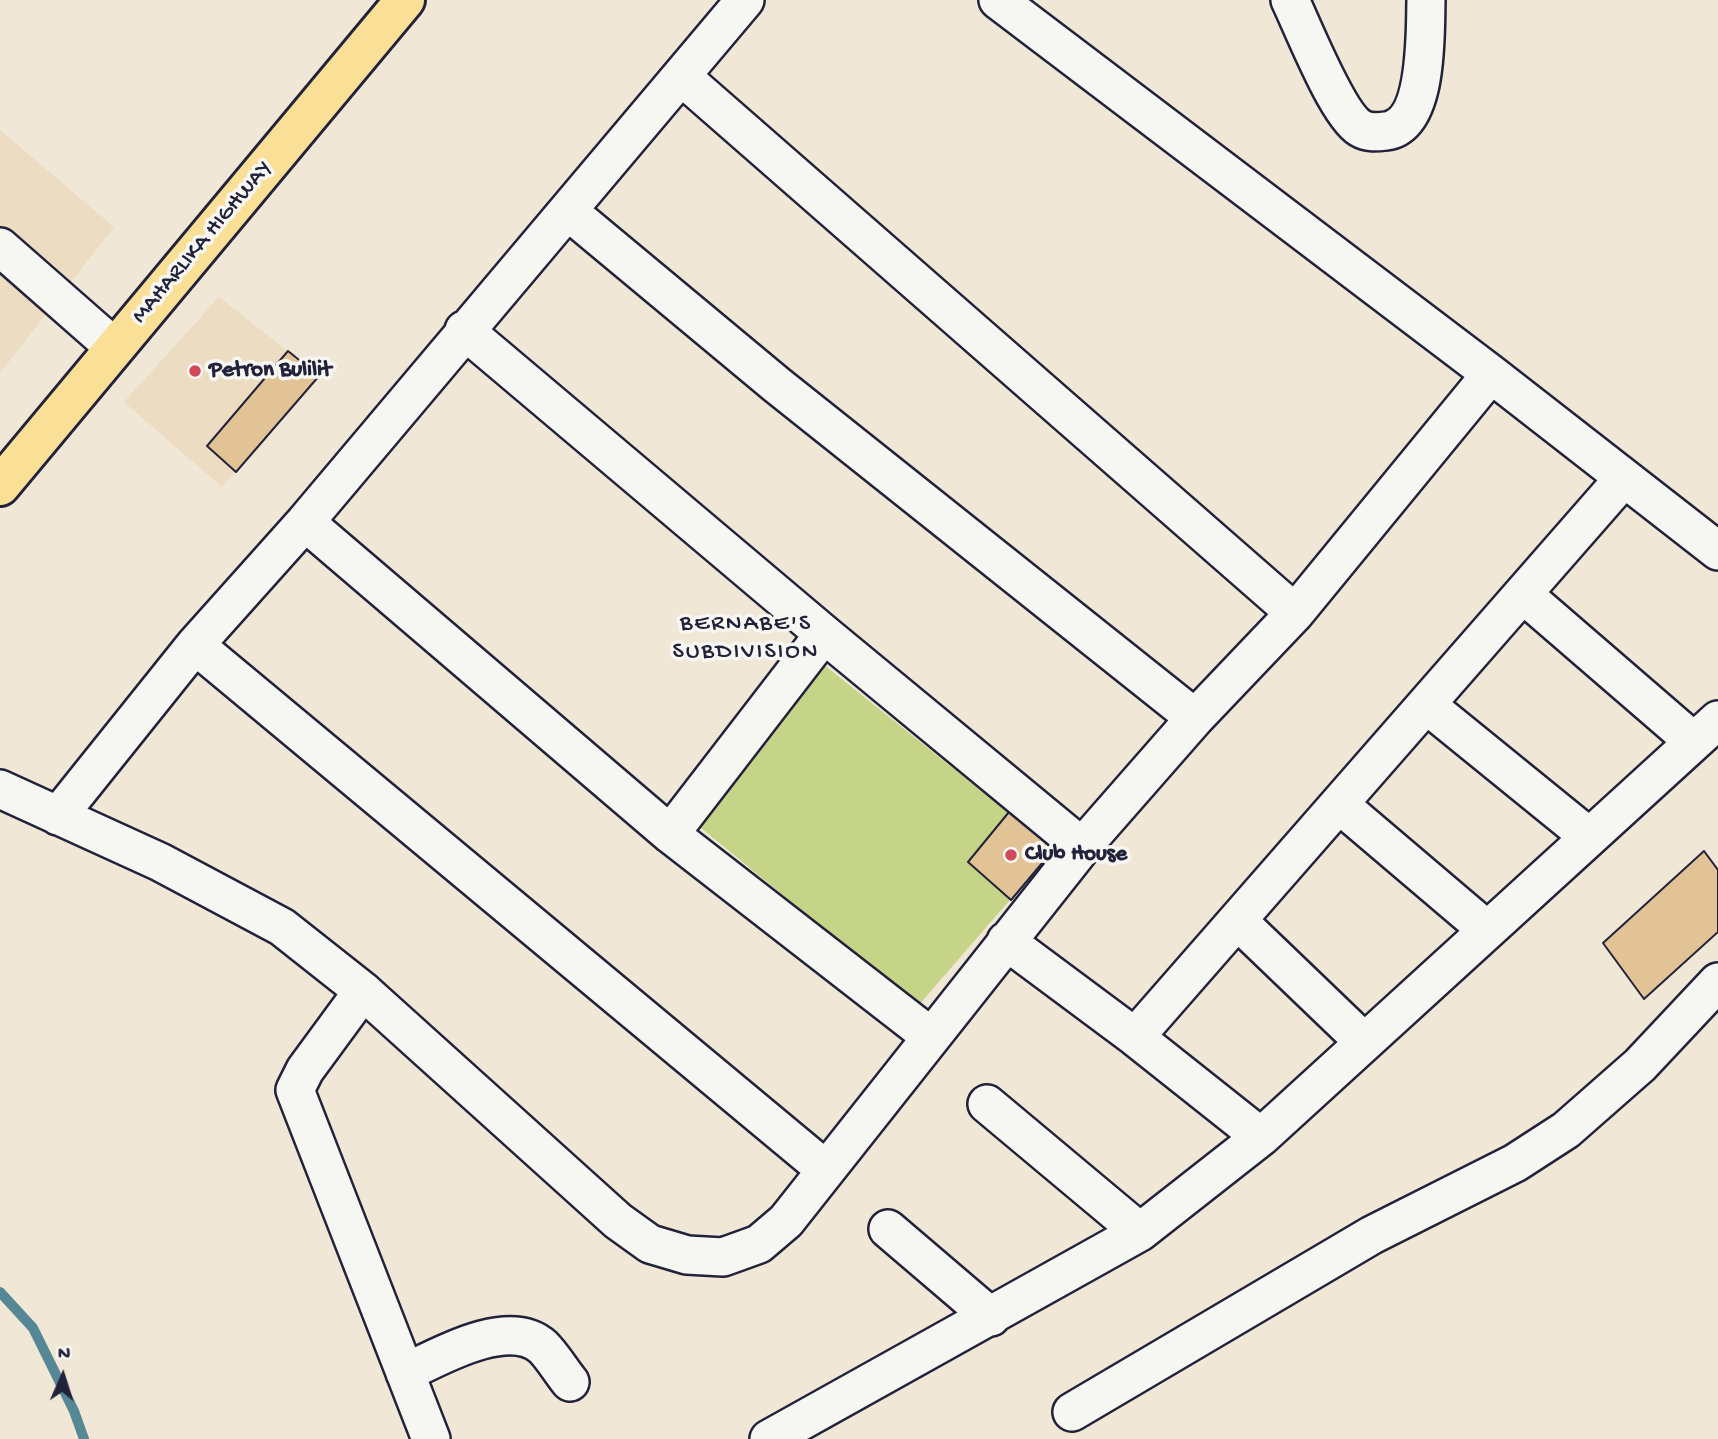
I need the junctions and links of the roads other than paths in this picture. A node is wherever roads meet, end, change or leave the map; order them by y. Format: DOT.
graph roads {
  1 [pos="405,0"];
  2 [pos="745,0"];
  3 [pos="998,0"];
  4 [pos="1290,0"];
  5 [pos="1426,0"];
  6 [pos="681,76"];
  7 [pos="568,211"];
  8 [pos="0,247"];
  9 [pos="464,330"];
  10 [pos="116,348"];
  11 [pos="1491,374"];
  12 [pos="1624,478"];
  13 [pos="0,486"];
  14 [pos="305,522"];
  15 [pos="1718,551"];
  16 [pos="1524,595"];
  17 [pos="1295,613"];
  18 [pos="824,634"];
  19 [pos="195,645"];
  20 [pos="1428,706"];
  21 [pos="1195,718"];
  22 [pos="1705,731"];
  23 [pos="0,789"];
  24 [pos="1340,805"];
  25 [pos="58,816"];
  26 [pos="670,834"];
  27 [pos="1588,836"];
  28 [pos="1082,847"];
  29 [pos="1238,921"];
  30 [pos="1487,930"];
  31 [pos="1006,941"];
  32 [pos="1718,982"];
  33 [pos="363,991"];
  34 [pos="930,1036"];
  35 [pos="1135,1037"];
  36 [pos="1363,1041"];
  37 [pos="987,1104"];
  38 [pos="1261,1137"];
  39 [pos="826,1170"];
  40 [pos="888,1229"];
  41 [pos="1140,1233"];
  42 [pos="991,1317"];
  43 [pos="405,1373"];
  44 [pos="570,1382"];
  45 [pos="1072,1412"];
  46 [pos="431,1439"];
  47 [pos="769,1439"];
  1 -- 10 [label="main road, MAHARLIKA HIGHWAY"];
  2 -- 6 [label="street"];
  3 -- 11 [label="street"];
  4 -- 5 [label="street"];
  6 -- 7 [label="street"];
  6 -- 17 [label="street"];
  7 -- 9 [label="street"];
  7 -- 21 [label="street"];
  8 -- 10 [label="street"];
  9 -- 14 [label="street"];
  9 -- 18 [label="street"];
  10 -- 13 [label="main road, MAHARLIKA HIGHWAY"];
  11 -- 12 [label="street"];
  11 -- 17 [label="street"];
  12 -- 15 [label="street"];
  12 -- 16 [label="street"];
  14 -- 19 [label="street"];
  14 -- 26 [label="street"];
  16 -- 20 [label="street"];
  16 -- 22 [label="street"];
  17 -- 21 [label="street"];
  18 -- 26 [label="street"];
  18 -- 28 [label="street"];
  19 -- 25 [label="street"];
  19 -- 39 [label="street"];
  20 -- 24 [label="street"];
  20 -- 27 [label="street"];
  21 -- 28 [label="street"];
  22 -- 27 [label="street"];
  23 -- 25 [label="street"];
  24 -- 29 [label="street"];
  24 -- 30 [label="street"];
  25 -- 33 [label="street"];
  26 -- 34 [label="street"];
  27 -- 30 [label="street"];
  28 -- 31 [label="street"];
  29 -- 35 [label="street"];
  29 -- 36 [label="street"];
  30 -- 36 [label="street"];
  31 -- 34 [label="street"];
  31 -- 35 [label="street"];
  32 -- 45 [label="street"];
  33 -- 39 [label="street"];
  33 -- 43 [label="street"];
  34 -- 39 [label="street"];
  35 -- 38 [label="street"];
  36 -- 38 [label="street"];
  37 -- 41 [label="street"];
  38 -- 41 [label="street"];
  40 -- 42 [label="street"];
  41 -- 42 [label="street"];
  42 -- 47 [label="street"];
  43 -- 44 [label="street"];
  43 -- 46 [label="street"];
}
